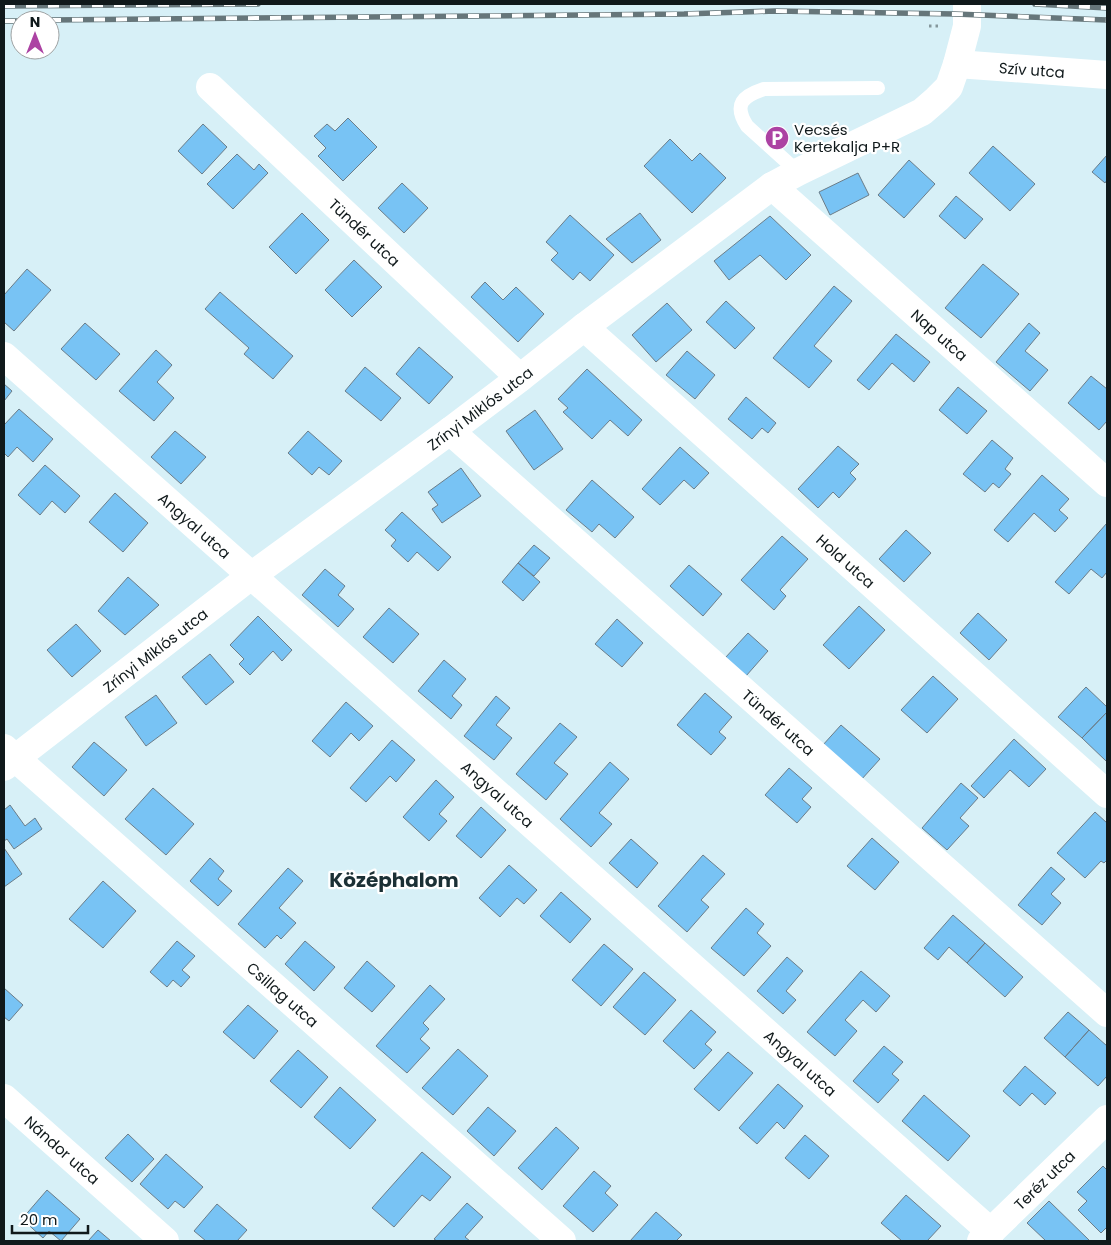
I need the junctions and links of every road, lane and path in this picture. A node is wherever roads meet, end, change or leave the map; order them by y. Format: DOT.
graph roads {
  1 [pos="968,4"];
  2 [pos="958,64"];
  3 [pos="1107,75"];
  4 [pos="210,87"];
  5 [pos="878,88"];
  6 [pos="798,172"];
  7 [pos="772,186"];
  8 [pos="584,327"];
  9 [pos="4,356"];
  10 [pos="520,378"];
  11 [pos="450,431"];
  12 [pos="1107,483"];
  13 [pos="251,576"];
  14 [pos="8,758"];
  15 [pos="1107,794"];
  16 [pos="1107,1013"];
  17 [pos="4,1098"];
  18 [pos="1107,1119"];
  19 [pos="986,1236"];
  20 [pos="165,1241"];
  21 [pos="562,1241"];
  1 -- 2 [label="street, Zrínyi Miklós utca"];
  2 -- 3 [label="street, Szív utca"];
  2 -- 6 [label="street, Zrínyi Miklós utca"];
  4 -- 10 [label="street, Tündér utca"];
  5 -- 6 [label="lane"];
  6 -- 7 [label="street, Zrínyi Miklós utca"];
  7 -- 8 [label="street, Zrínyi Miklós utca"];
  7 -- 12 [label="street, Nap utca"];
  8 -- 10 [label="street, Zrínyi Miklós utca"];
  8 -- 15 [label="street, Hold utca"];
  9 -- 13 [label="street, Angyal utca"];
  10 -- 11 [label="street, Zrínyi Miklós utca"];
  11 -- 13 [label="street, Zrínyi Miklós utca"];
  11 -- 16 [label="street, Tündér utca"];
  13 -- 14 [label="street, Zrínyi Miklós utca"];
  13 -- 19 [label="street, Angyal utca"];
  14 -- 21 [label="street, Csillag utca"];
  17 -- 20 [label="street, Nándor utca"];
  18 -- 19 [label="street, Teréz utca"];
}
